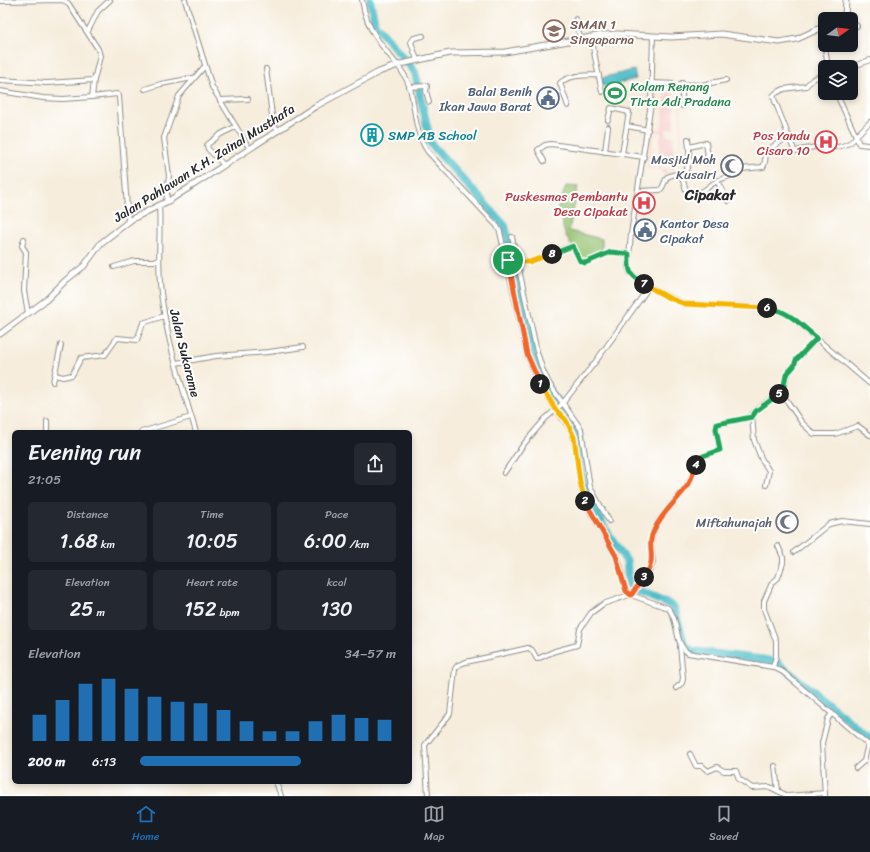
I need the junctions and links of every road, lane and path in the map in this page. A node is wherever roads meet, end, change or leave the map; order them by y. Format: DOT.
graph roads {
  1 [pos="0,0"];
  2 [pos="110,0"];
  3 [pos="185,0"];
  4 [pos="846,0"];
  5 [pos="363,1"];
  6 [pos="845,12"];
  7 [pos="576,19"];
  8 [pos="818,28"];
  9 [pos="88,31"];
  10 [pos="423,36"];
  11 [pos="591,37"];
  12 [pos="653,37"];
  13 [pos="580,39"];
  14 [pos="415,60"];
  15 [pos="870,60"];
  16 [pos="399,64"];
  17 [pos="858,64"];
  18 [pos="204,67"];
  19 [pos="266,69"];
  20 [pos="599,75"];
  21 [pos="818,77"];
  22 [pos="193,78"];
  23 [pos="0,80"];
  24 [pos="94,80"];
  25 [pos="726,80"];
  26 [pos="652,83"];
  27 [pos="682,83"];
  28 [pos="409,87"];
  29 [pos="145,89"];
  30 [pos="0,91"];
  31 [pos="602,92"];
  32 [pos="92,97"];
  33 [pos="248,99"];
  34 [pos="220,100"];
  35 [pos="839,100"];
  36 [pos="429,102"];
  37 [pos="568,106"];
  38 [pos="682,106"];
  39 [pos="608,120"];
  40 [pos="870,122"];
  41 [pos="627,126"];
  42 [pos="235,127"];
  43 [pos="608,127"];
  44 [pos="648,130"];
  45 [pos="278,131"];
  46 [pos="790,136"];
  47 [pos="856,136"];
  48 [pos="688,139"];
  49 [pos="868,145"];
  50 [pos="689,147"];
  51 [pos="249,148"];
  52 [pos="605,152"];
  53 [pos="622,154"];
  54 [pos="644,157"];
  55 [pos="544,161"];
  56 [pos="689,163"];
  57 [pos="224,165"];
  58 [pos="680,175"];
  59 [pos="717,181"];
  60 [pos="639,190"];
  61 [pos="728,201"];
  62 [pos="166,202"];
  63 [pos="159,205"];
  64 [pos="128,222"];
  65 [pos="512,237"];
  66 [pos="24,239"];
  67 [pos="629,254"];
  68 [pos="516,258"];
  69 [pos="509,260"];
  70 [pos="159,261"];
  71 [pos="518,262"];
  72 [pos="114,267"];
  73 [pos="649,287"];
  74 [pos="28,313"];
  75 [pos="164,316"];
  76 [pos="0,334"];
  77 [pos="817,338"];
  78 [pos="61,345"];
  79 [pos="303,347"];
  80 [pos="176,363"];
  81 [pos="55,375"];
  82 [pos="53,382"];
  83 [pos="870,384"];
  84 [pos="781,392"];
  85 [pos="563,403"];
  86 [pos="557,409"];
  87 [pos="191,417"];
  88 [pos="752,417"];
  89 [pos="47,421"];
  90 [pos="47,430"];
  91 [pos="148,430"];
  92 [pos="195,430"];
  93 [pos="870,435"];
  94 [pos="504,473"];
  95 [pos="766,485"];
  96 [pos="609,522"];
  97 [pos="870,524"];
  98 [pos="778,546"];
  99 [pos="794,552"];
  100 [pos="632,594"];
  101 [pos="680,645"];
  102 [pos="773,666"];
  103 [pos="676,688"];
  104 [pos="832,713"];
  105 [pos="869,745"];
  106 [pos="690,754"];
  107 [pos="775,766"];
  108 [pos="856,768"];
  109 [pos="277,784"];
  110 [pos="778,790"];
  111 [pos="825,794"];
  112 [pos="280,796"];
  113 [pos="428,796"];
  1 -- 9 [label="street"];
  2 -- 9 [label="street"];
  3 -- 18 [label="street"];
  4 -- 6 [label="street"];
  5 -- 16 [label="street"];
  7 -- 13 [label="street"];
  8 -- 12 [label="street, Jalan Pahlawan K.H. Zainal Musthafa"];
  9 -- 24 [label="street"];
  10 -- 14 [label="street"];
  11 -- 12 [label="street, Jalan Pahlawan K.H. Zainal Musthafa"];
  11 -- 13 [label="street, Jalan Pahlawan K.H. Zainal Musthafa"];
  11 -- 20 [label="street"];
  12 -- 26 [label="street"];
  13 -- 14 [label="street, Jalan Pahlawan K.H. Zainal Musthafa"];
  14 -- 16 [label="street, Jalan Pahlawan K.H. Zainal Musthafa"];
  15 -- 17 [label="street"];
  16 -- 28 [label="street"];
  16 -- 45 [label="street, Jalan Pahlawan K.H. Zainal Musthafa"];
  18 -- 22 [label="street"];
  18 -- 34 [label="street"];
  19 -- 45 [label="street"];
  20 -- 31 [label="street"];
  20 -- 37 [label="street"];
  21 -- 46 [label="street"];
  22 -- 29 [label="street"];
  22 -- 62 [label="street"];
  23 -- 24 [label="street"];
  24 -- 32 [label="street"];
  25 -- 27 [label="street"];
  26 -- 27 [label="street"];
  26 -- 44 [label="street"];
  27 -- 38 [label="street"];
  28 -- 36 [label="street"];
  28 -- 69 [label="street"];
  30 -- 32 [label="street"];
  32 -- 64 [label="street"];
  33 -- 34 [label="street"];
  34 -- 42 [label="street"];
  35 -- 47 [label="street"];
  39 -- 41 [label="street"];
  40 -- 47 [label="street"];
  41 -- 44 [label="street"];
  41 -- 53 [label="street"];
  42 -- 51 [label="street"];
  42 -- 57 [label="street"];
  43 -- 52 [label="street"];
  44 -- 54 [label="street"];
  45 -- 51 [label="street, Jalan Pahlawan K.H. Zainal Musthafa"];
  46 -- 47 [label="street"];
  46 -- 59 [label="street"];
  47 -- 49 [label="street"];
  48 -- 50 [label="street"];
  50 -- 56 [label="street"];
  50 -- 56 [label="street"];
  51 -- 57 [label="street, Jalan Pahlawan K.H. Zainal Musthafa"];
  52 -- 53 [label="street"];
  52 -- 55 [label="street"];
  53 -- 54 [label="street"];
  54 -- 60 [label="street"];
  56 -- 58 [label="street"];
  57 -- 62 [label="street, Jalan Pahlawan K.H. Zainal Musthafa"];
  58 -- 59 [label="street"];
  58 -- 60 [label="street"];
  59 -- 61 [label="street"];
  60 -- 67 [label="street"];
  62 -- 63 [label="street, Jalan Pahlawan K.H. Zainal Musthafa"];
  63 -- 64 [label="street, Jalan Pahlawan K.H. Zainal Musthafa"];
  63 -- 70 [label="street, Jalan Sukarame"];
  64 -- 74 [label="street, Jalan Pahlawan K.H. Zainal Musthafa"];
  65 -- 68 [label="street"];
  66 -- 74 [label="street"];
  67 -- 71 [label="street"];
  67 -- 73 [label="street"];
  68 -- 69 [label="street"];
  68 -- 71 [label="street"];
  69 -- 86 [label="street"];
  70 -- 72 [label="street"];
  70 -- 75 [label="street, Jalan Sukarame"];
  71 -- 85 [label="street"];
  73 -- 77 [label="street"];
  73 -- 85 [label="street"];
  74 -- 76 [label="street, Jalan Pahlawan K.H. Zainal Musthafa"];
  75 -- 80 [label="street, Jalan Sukarame"];
  75 -- 81 [label="street"];
  77 -- 83 [label="street"];
  77 -- 84 [label="street"];
  78 -- 81 [label="street"];
  79 -- 80 [label="street"];
  80 -- 87 [label="street, Jalan Sukarame"];
  81 -- 82 [label="street"];
  84 -- 88 [label="street"];
  84 -- 93 [label="street"];
  85 -- 86 [label="street"];
  85 -- 96 [label="street"];
  86 -- 94 [label="street"];
  86 -- 100 [label="street"];
  87 -- 91 [label="street"];
  87 -- 92 [label="street, Jalan Sukarame"];
  88 -- 95 [label="street"];
  88 -- 100 [label="street"];
  89 -- 90 [label="street"];
  97 -- 99 [label="street"];
  98 -- 102 [label="street"];
  100 -- 101 [label="street"];
  100 -- 113 [label="street"];
  101 -- 102 [label="street"];
  101 -- 103 [label="street"];
  102 -- 104 [label="street"];
  104 -- 105 [label="street"];
  104 -- 111 [label="street"];
  105 -- 108 [label="street"];
  106 -- 110 [label="street"];
  107 -- 110 [label="street"];
  109 -- 112 [label="street"];
  110 -- 111 [label="street"];
}
